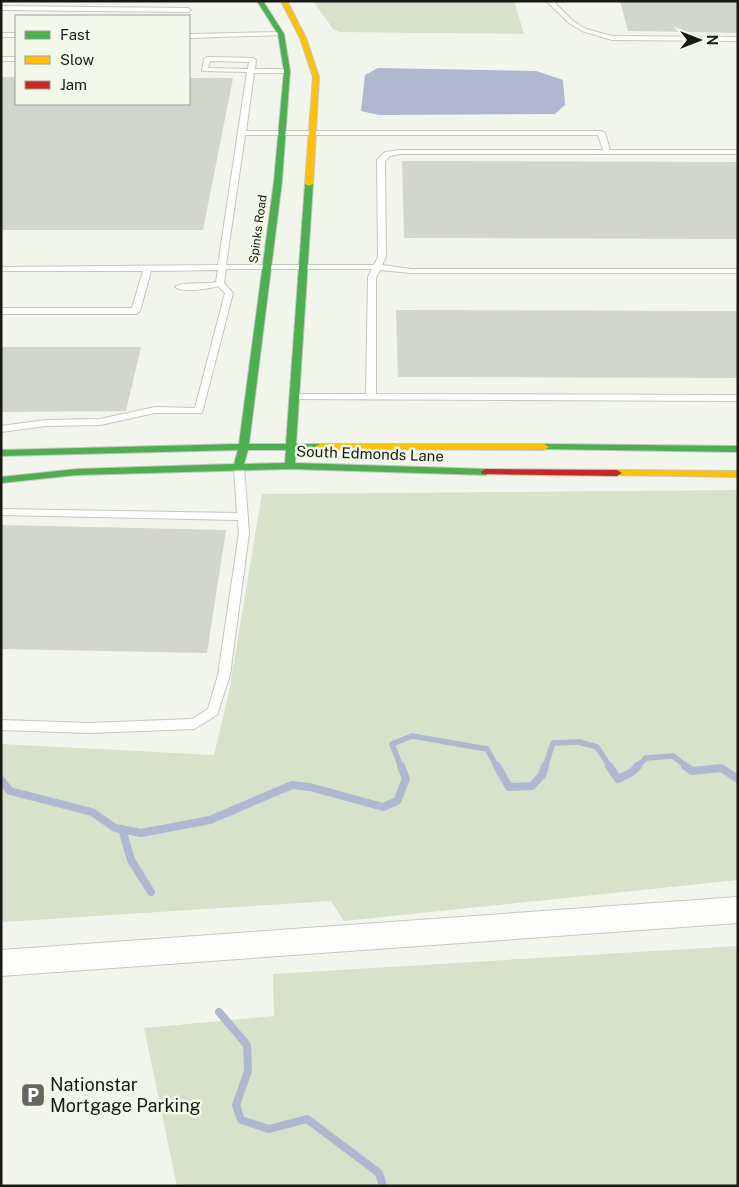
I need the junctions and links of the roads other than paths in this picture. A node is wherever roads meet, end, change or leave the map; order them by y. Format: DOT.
graph roads {
  1 [pos="190,1"];
  2 [pos="260,1"];
  3 [pos="284,1"];
  4 [pos="549,1"];
  5 [pos="1,8"];
  6 [pos="187,13"];
  7 [pos="302,32"];
  8 [pos="281,34"];
  9 [pos="1,35"];
  10 [pos="15,35"];
  11 [pos="190,36"];
  12 [pos="738,39"];
  13 [pos="1,58"];
  14 [pos="15,59"];
  15 [pos="251,70"];
  16 [pos="287,71"];
  17 [pos="282,132"];
  18 [pos="312,132"];
  19 [pos="242,133"];
  20 [pos="607,152"];
  21 [pos="738,152"];
  22 [pos="222,267"];
  23 [pos="303,267"];
  24 [pos="377,267"];
  25 [pos="267,268"];
  26 [pos="1,269"];
  27 [pos="148,269"];
  28 [pos="738,270"];
  29 [pos="220,283"];
  30 [pos="179,288"];
  31 [pos="1,311"];
  32 [pos="294,397"];
  33 [pos="371,398"];
  34 [pos="738,398"];
  35 [pos="1,429"];
  36 [pos="244,446"];
  37 [pos="290,446"];
  38 [pos="738,449"];
  39 [pos="1,453"];
  40 [pos="239,466"];
  41 [pos="290,466"];
  42 [pos="738,474"];
  43 [pos="1,480"];
  44 [pos="1,512"];
  45 [pos="243,517"];
  46 [pos="1,725"];
  47 [pos="738,910"];
  48 [pos="1,963"];
  1 -- 6 [label="lane"];
  2 -- 8 [label="main road, Spinks Road"];
  3 -- 7 [label="main road"];
  4 -- 12 [label="lane"];
  5 -- 6 [label="lane"];
  7 -- 8 [label="main road"];
  7 -- 18 [label="main road"];
  8 -- 11 [label="lane"];
  8 -- 16 [label="main road, Spinks Road"];
  9 -- 10 [label="lane"];
  13 -- 14 [label="lane"];
  15 -- 15 [label="lane"];
  15 -- 16 [label="lane"];
  15 -- 19 [label="lane"];
  16 -- 17 [label="main road, Spinks Road"];
  17 -- 18 [label="lane"];
  17 -- 19 [label="lane"];
  17 -- 25 [label="main road, Spinks Road"];
  18 -- 20 [label="lane"];
  18 -- 23 [label="main road"];
  19 -- 22 [label="lane"];
  20 -- 21 [label="lane"];
  20 -- 24 [label="lane"];
  22 -- 25 [label="lane"];
  22 -- 27 [label="lane"];
  22 -- 29 [label="lane"];
  23 -- 24 [label="lane"];
  23 -- 25 [label="lane"];
  23 -- 32 [label="main road"];
  24 -- 28 [label="lane"];
  24 -- 33 [label="lane"];
  25 -- 36 [label="main road, Spinks Road"];
  26 -- 27 [label="lane"];
  27 -- 31 [label="lane"];
  29 -- 30 [label="lane"];
  29 -- 35 [label="lane"];
  32 -- 33 [label="lane"];
  32 -- 37 [label="main road"];
  33 -- 34 [label="lane"];
  36 -- 37 [label="main road, South Edmonds Lane"];
  36 -- 39 [label="main road, South Edmonds Lane"];
  36 -- 40 [label="main road, Spinks Road"];
  37 -- 38 [label="main road, South Edmonds Lane"];
  37 -- 41 [label="main road"];
  40 -- 41 [label="main road, South Edmonds Lane"];
  40 -- 43 [label="main road, South Edmonds Lane"];
  40 -- 45 [label="lane"];
  41 -- 42 [label="main road, South Edmonds Lane"];
  44 -- 45 [label="lane"];
  45 -- 46 [label="lane"];
  47 -- 48 [label="street"];
}
